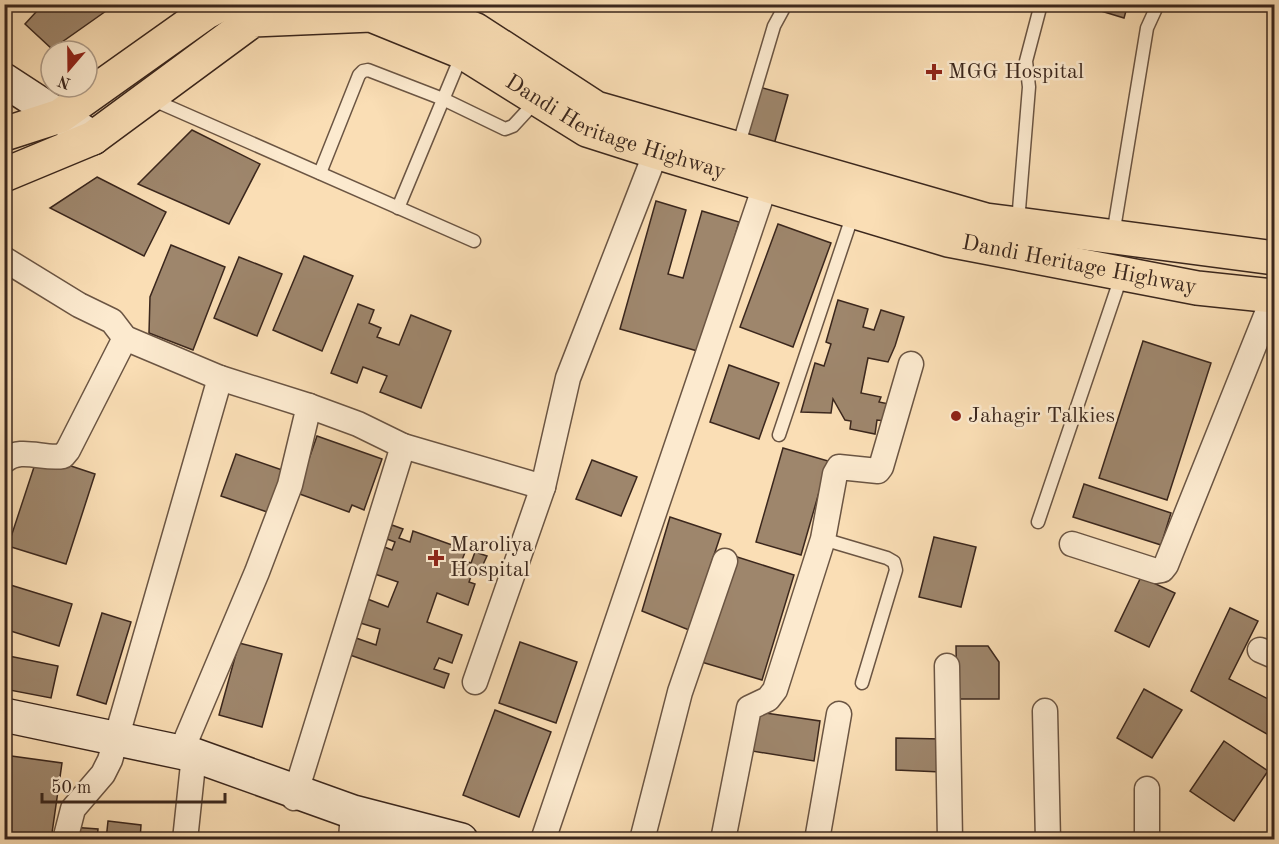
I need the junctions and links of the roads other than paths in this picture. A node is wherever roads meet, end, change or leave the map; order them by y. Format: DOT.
graph roads {
  1 [pos="222,4"];
  2 [pos="413,4"];
  3 [pos="786,4"];
  4 [pos="1041,4"];
  5 [pos="1158,4"];
  6 [pos="252,12"];
  7 [pos="462,52"];
  8 [pos="4,80"];
  9 [pos="147,98"];
  10 [pos="443,99"];
  11 [pos="538,99"];
  12 [pos="60,116"];
  13 [pos="591,119"];
  14 [pos="4,134"];
  15 [pos="93,138"];
  16 [pos="738,149"];
  17 [pos="656,152"];
  18 [pos="770,172"];
  19 [pos="320,173"];
  20 [pos="4,175"];
  21 [pos="398,208"];
  22 [pos="854,212"];
  23 [pos="1113,237"];
  24 [pos="1016,239"];
  25 [pos="474,241"];
  26 [pos="1275,258"];
  27 [pos="4,259"];
  28 [pos="1122,273"];
  29 [pos="1274,296"];
  30 [pos="125,338"];
  31 [pos="910,364"];
  32 [pos="220,378"];
  33 [pos="309,406"];
  34 [pos="779,435"];
  35 [pos="403,446"];
  36 [pos="4,460"];
  37 [pos="543,487"];
  38 [pos="1038,522"];
  39 [pos="823,538"];
  40 [pos="1072,544"];
  41 [pos="724,561"];
  42 [pos="947,666"];
  43 [pos="475,682"];
  44 [pos="862,682"];
  45 [pos="1045,711"];
  46 [pos="839,714"];
  47 [pos="4,715"];
  48 [pos="116,738"];
  49 [pos="187,754"];
  50 [pos="1147,789"];
  51 [pos="295,794"];
  52 [pos="352,826"];
  53 [pos="65,840"];
  54 [pos="185,840"];
  55 [pos="461,840"];
  56 [pos="543,840"];
  57 [pos="642,840"];
  58 [pos="723,840"];
  59 [pos="817,840"];
  60 [pos="950,840"];
  61 [pos="1048,840"];
  62 [pos="1147,840"];
  1 -- 12 [label="highway"];
  2 -- 13 [label="highway, Dandi Heritage Highway"];
  3 -- 16 [label="lane"];
  4 -- 24 [label="lane"];
  5 -- 23 [label="lane"];
  6 -- 7 [label="highway, Dandi Heritage Highway"];
  6 -- 9 [label="highway, Dandi Heritage Highway"];
  7 -- 10 [label="lane"];
  7 -- 11 [label="highway, Dandi Heritage Highway"];
  8 -- 12 [label="street"];
  9 -- 15 [label="highway, Dandi Heritage Highway"];
  9 -- 19 [label="lane"];
  10 -- 11 [label="lane"];
  10 -- 19 [label="lane"];
  10 -- 21 [label="lane"];
  11 -- 13 [label="highway, Dandi Heritage Highway"];
  12 -- 14 [label="highway"];
  12 -- 15 [label="street"];
  13 -- 16 [label="highway, Dandi Heritage Highway"];
  13 -- 17 [label="highway, Dandi Heritage Highway"];
  15 -- 20 [label="highway, Dandi Heritage Highway"];
  16 -- 18 [label="highway, Dandi Heritage Highway"];
  17 -- 18 [label="highway, Dandi Heritage Highway"];
  17 -- 37 [label="street"];
  18 -- 22 [label="highway, Dandi Heritage Highway"];
  18 -- 24 [label="highway, Dandi Heritage Highway"];
  18 -- 56 [label="street"];
  19 -- 21 [label="lane"];
  21 -- 25 [label="lane"];
  22 -- 24 [label="highway, Dandi Heritage Highway"];
  22 -- 34 [label="lane"];
  23 -- 24 [label="highway, Dandi Heritage Highway"];
  23 -- 26 [label="highway, Dandi Heritage Highway"];
  24 -- 28 [label="highway, Dandi Heritage Highway"];
  27 -- 30 [label="street"];
  28 -- 29 [label="highway, Dandi Heritage Highway"];
  28 -- 38 [label="lane"];
  29 -- 40 [label="street"];
  30 -- 32 [label="street"];
  30 -- 36 [label="street"];
  31 -- 39 [label="street"];
  32 -- 33 [label="street"];
  32 -- 48 [label="street"];
  33 -- 35 [label="street"];
  33 -- 49 [label="street"];
  35 -- 37 [label="street"];
  35 -- 51 [label="street"];
  37 -- 43 [label="street"];
  39 -- 44 [label="lane"];
  39 -- 58 [label="street"];
  41 -- 57 [label="street"];
  42 -- 60 [label="street"];
  45 -- 61 [label="street"];
  46 -- 59 [label="street"];
  47 -- 48 [label="street"];
  48 -- 49 [label="street"];
  48 -- 53 [label="street"];
  49 -- 51 [label="street"];
  49 -- 54 [label="street"];
  50 -- 62 [label="street"];
  51 -- 52 [label="street"];
  52 -- 55 [label="street"];
}
